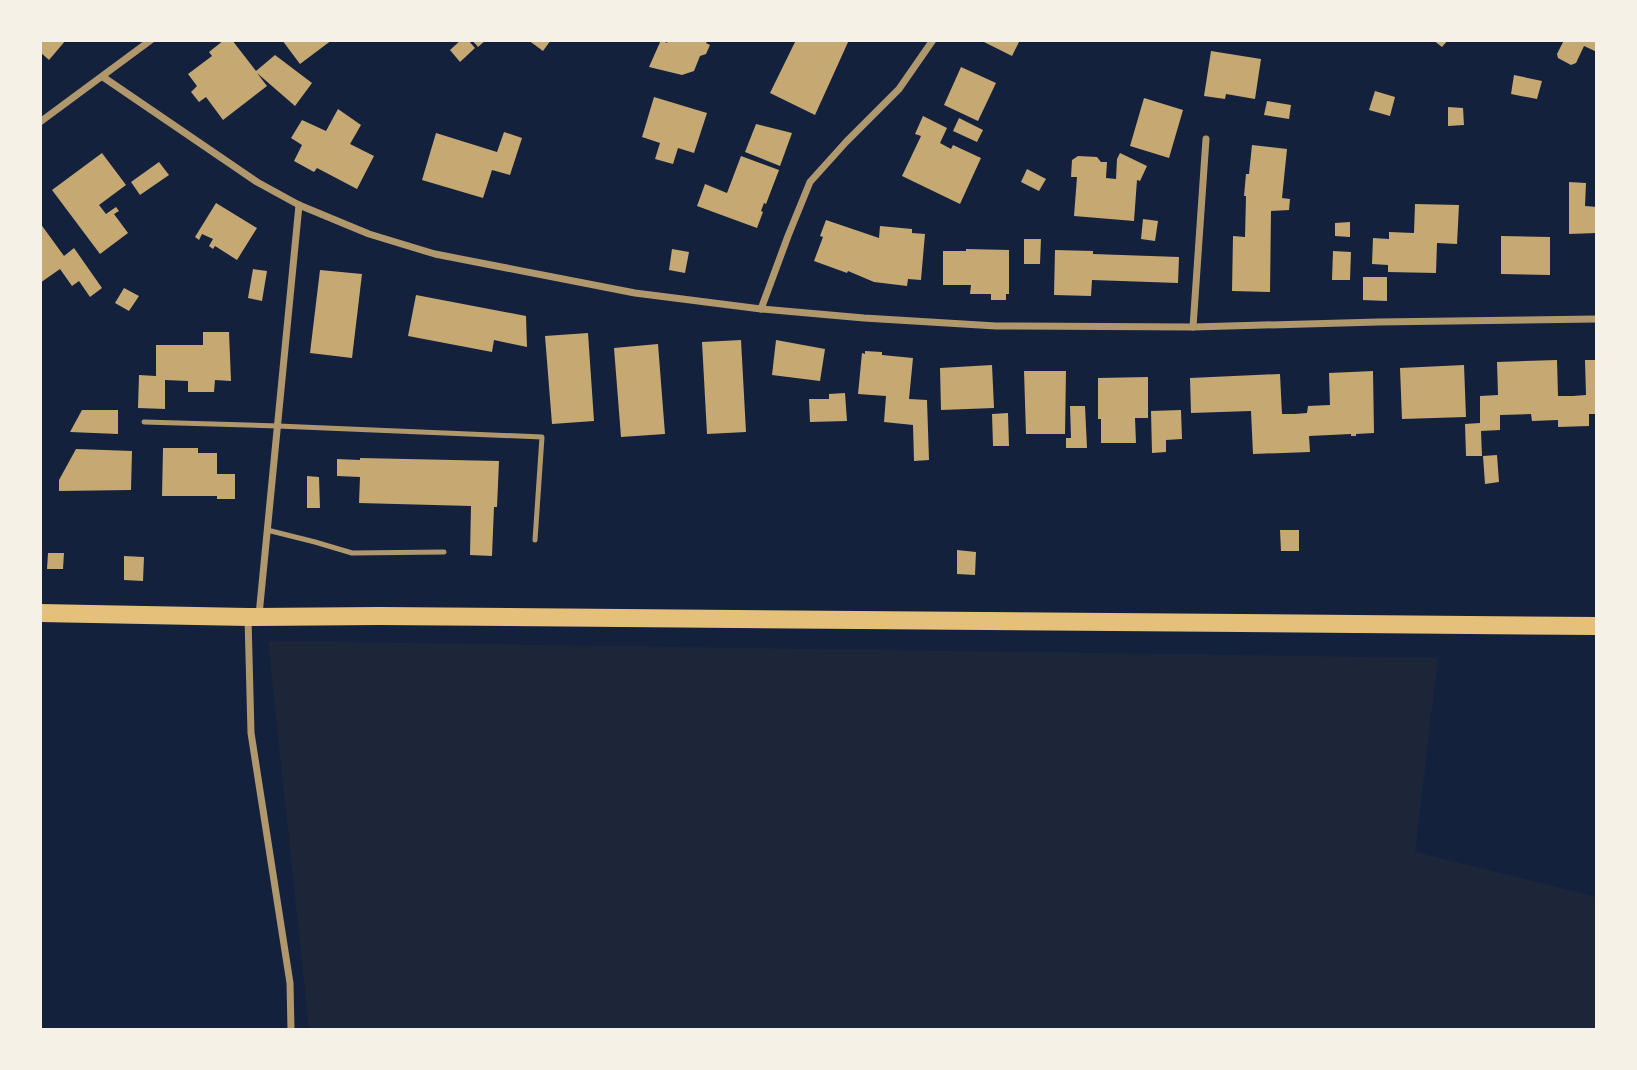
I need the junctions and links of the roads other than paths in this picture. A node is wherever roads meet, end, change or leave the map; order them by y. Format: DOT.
graph roads {
  1 [pos="151,40"];
  2 [pos="933,40"];
  3 [pos="103,77"];
  4 [pos="40,122"];
  5 [pos="1206,139"];
  6 [pos="299,205"];
  7 [pos="761,309"];
  8 [pos="1597,319"];
  9 [pos="1193,327"];
  10 [pos="144,422"];
  11 [pos="278,426"];
  12 [pos="267,530"];
  13 [pos="535,541"];
  14 [pos="444,552"];
  15 [pos="40,613"];
  16 [pos="253,617"];
  17 [pos="1597,626"];
  18 [pos="291,1030"];
  1 -- 3 [label="street"];
  2 -- 7 [label="street"];
  3 -- 4 [label="street"];
  3 -- 6 [label="street"];
  5 -- 9 [label="street"];
  6 -- 7 [label="street"];
  6 -- 11 [label="street"];
  7 -- 9 [label="street"];
  8 -- 9 [label="street"];
  10 -- 11 [label="lane"];
  11 -- 12 [label="street"];
  11 -- 13 [label="lane"];
  12 -- 14 [label="lane"];
  12 -- 16 [label="street"];
  15 -- 16 [label="main road"];
  16 -- 17 [label="main road"];
  16 -- 18 [label="street"];
}
